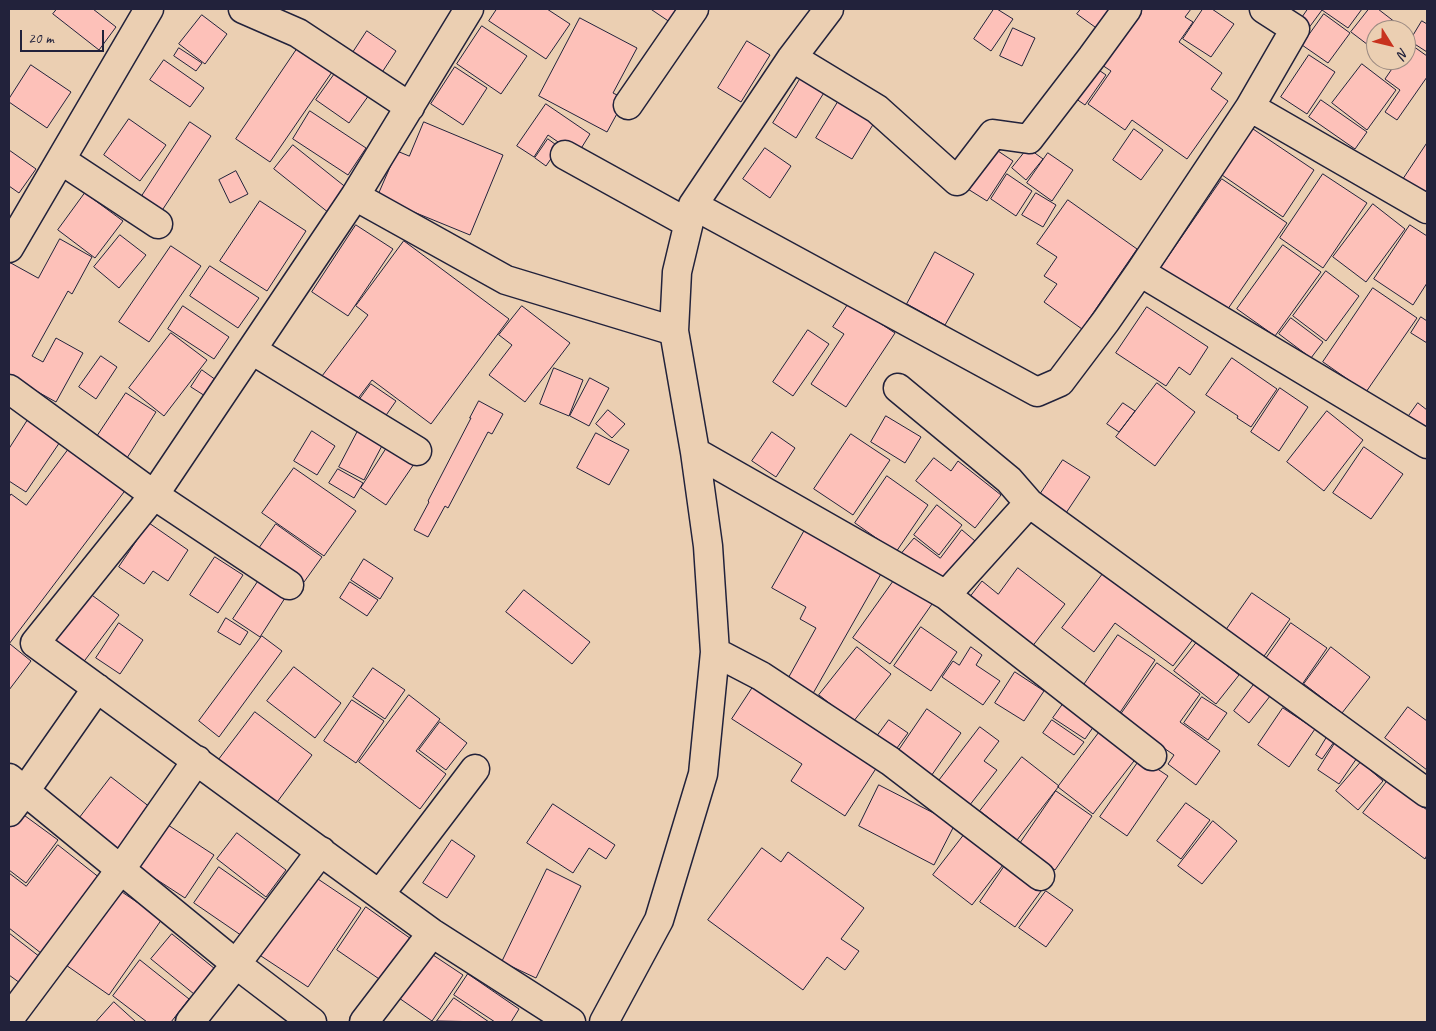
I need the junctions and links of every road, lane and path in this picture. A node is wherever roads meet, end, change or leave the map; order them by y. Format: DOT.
graph roads {
  1 [pos="150,9"];
  2 [pos="243,9"];
  3 [pos="469,9"];
  4 [pos="694,9"];
  5 [pos="829,9"];
  6 [pos="1127,9"];
  7 [pos="1264,9"];
  8 [pos="793,58"];
  9 [pos="628,105"];
  10 [pos="410,106"];
  11 [pos="1250,107"];
  12 [pos="565,155"];
  13 [pos="61,160"];
  14 [pos="355,196"];
  15 [pos="1427,209"];
  16 [pos="691,214"];
  17 [pos="158,224"];
  18 [pos="9,248"];
  19 [pos="1140,272"];
  20 [pos="674,331"];
  21 [pos="252,350"];
  22 [pos="898,388"];
  23 [pos="9,389"];
  24 [pos="1427,444"];
  25 [pos="416,451"];
  26 [pos="695,452"];
  27 [pos="154,495"];
  28 [pos="1029,504"];
  29 [pos="289,585"];
  30 [pos="946,595"];
  31 [pos="715,652"];
  32 [pos="97,688"];
  33 [pos="1152,756"];
  34 [pos="197,760"];
  35 [pos="474,769"];
  36 [pos="14,793"];
  37 [pos="1427,793"];
  38 [pos="321,851"];
  39 [pos="121,869"];
  40 [pos="1040,876"];
  41 [pos="380,894"];
  42 [pos="432,933"];
  43 [pos="236,964"];
  44 [pos="9,1019"];
  45 [pos="190,1022"];
  46 [pos="312,1022"];
  47 [pos="364,1022"];
  48 [pos="571,1022"];
  49 [pos="604,1022"];
  1 -- 13 [label="street"];
  2 -- 10 [label="street"];
  3 -- 10 [label="street"];
  4 -- 9 [label="street"];
  5 -- 8 [label="street"];
  6 -- 8 [label="street"];
  7 -- 11 [label="street"];
  8 -- 16 [label="street"];
  10 -- 14 [label="street"];
  11 -- 15 [label="street"];
  11 -- 19 [label="street"];
  12 -- 16 [label="street"];
  13 -- 17 [label="street"];
  13 -- 18 [label="street"];
  14 -- 20 [label="street"];
  14 -- 21 [label="street"];
  16 -- 19 [label="street"];
  16 -- 20 [label="street"];
  19 -- 24 [label="street"];
  20 -- 26 [label="street"];
  21 -- 25 [label="street"];
  21 -- 27 [label="street"];
  22 -- 28 [label="street"];
  23 -- 27 [label="street"];
  26 -- 30 [label="street"];
  26 -- 31 [label="street"];
  27 -- 29 [label="street"];
  27 -- 32 [label="street"];
  28 -- 30 [label="street"];
  28 -- 37 [label="street"];
  30 -- 33 [label="street"];
  31 -- 40 [label="street"];
  31 -- 49 [label="street"];
  32 -- 34 [label="street"];
  32 -- 36 [label="street"];
  34 -- 38 [label="street"];
  34 -- 39 [label="street"];
  35 -- 41 [label="street"];
  36 -- 39 [label="street"];
  38 -- 41 [label="street"];
  38 -- 43 [label="street"];
  39 -- 43 [label="street"];
  39 -- 44 [label="street"];
  41 -- 42 [label="street"];
  42 -- 47 [label="street"];
  42 -- 48 [label="street"];
  43 -- 45 [label="street"];
  43 -- 46 [label="street"];
}
